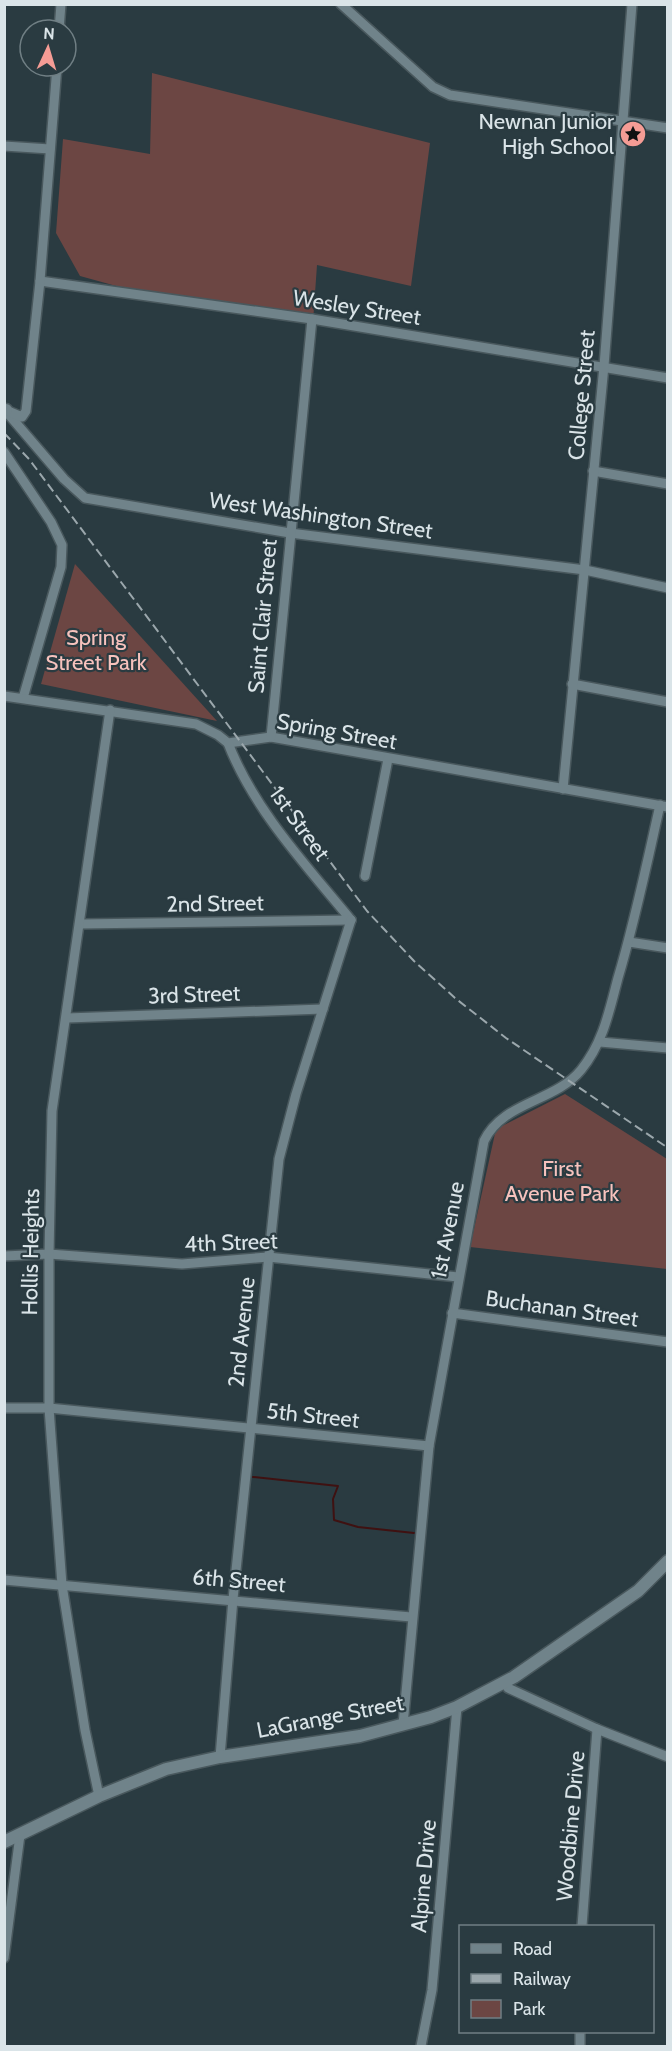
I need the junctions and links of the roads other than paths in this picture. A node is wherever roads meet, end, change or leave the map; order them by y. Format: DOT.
graph roads {
  1 [pos="342,4"];
  2 [pos="632,4"];
  3 [pos="56,78"];
  4 [pos="623,120"];
  5 [pos="668,128"];
  6 [pos="4,146"];
  7 [pos="50,149"];
  8 [pos="40,281"];
  9 [pos="312,320"];
  10 [pos="604,366"];
  11 [pos="668,378"];
  12 [pos="5,410"];
  13 [pos="4,452"];
  14 [pos="593,471"];
  15 [pos="668,483"];
  16 [pos="290,533"];
  17 [pos="585,570"];
  18 [pos="668,588"];
  19 [pos="572,684"];
  20 [pos="4,696"];
  21 [pos="23,698"];
  22 [pos="668,702"];
  23 [pos="110,710"];
  24 [pos="271,737"];
  25 [pos="228,743"];
  26 [pos="388,759"];
  27 [pos="563,789"];
  28 [pos="664,806"];
  29 [pos="365,876"];
  30 [pos="351,920"];
  31 [pos="80,924"];
  32 [pos="629,942"];
  33 [pos="668,948"];
  34 [pos="323,1009"];
  35 [pos="67,1018"];
  36 [pos="600,1042"];
  37 [pos="668,1048"];
  38 [pos="49,1254"];
  39 [pos="4,1256"];
  40 [pos="268,1257"];
  41 [pos="458,1277"];
  42 [pos="452,1313"];
  43 [pos="668,1342"];
  44 [pos="4,1408"];
  45 [pos="49,1408"];
  46 [pos="251,1428"];
  47 [pos="429,1446"];
  48 [pos="668,1561"];
  49 [pos="4,1580"];
  50 [pos="62,1585"];
  51 [pos="233,1599"];
  52 [pos="411,1617"];
  53 [pos="505,1682"];
  54 [pos="457,1707"];
  55 [pos="402,1725"];
  56 [pos="597,1729"];
  57 [pos="668,1756"];
  58 [pos="220,1757"];
  59 [pos="99,1796"];
  60 [pos="21,1834"];
  61 [pos="4,1842"];
  62 [pos="582,1925"];
  63 [pos="4,1958"];
  64 [pos="421,2046"];
  1 -- 4 [label="street"];
  2 -- 4 [label="street, College Street"];
  3 -- 7 [label="street"];
  4 -- 5 [label="street"];
  4 -- 10 [label="street, College Street"];
  6 -- 7 [label="street"];
  7 -- 8 [label="street"];
  8 -- 9 [label="street, Wesley Street"];
  8 -- 12 [label="street"];
  9 -- 10 [label="street, Wesley Street"];
  9 -- 16 [label="street, Saint Clair Street"];
  10 -- 11 [label="street, Wesley Street"];
  10 -- 14 [label="street, College Street"];
  12 -- 16 [label="street, West Washington Street"];
  13 -- 21 [label="street"];
  14 -- 15 [label="street"];
  14 -- 17 [label="street, College Street"];
  16 -- 17 [label="street, West Washington Street"];
  16 -- 24 [label="street, Saint Clair Street"];
  17 -- 18 [label="street, West Washington Street"];
  17 -- 19 [label="street, College Street"];
  19 -- 22 [label="street"];
  19 -- 27 [label="street, College Street"];
  20 -- 21 [label="street"];
  21 -- 23 [label="street"];
  23 -- 25 [label="street"];
  23 -- 31 [label="street, Hollis Heights"];
  24 -- 25 [label="street, Spring Street"];
  24 -- 26 [label="street, Spring Street"];
  25 -- 30 [label="street, 1st Street"];
  26 -- 27 [label="street, Spring Street"];
  26 -- 29 [label="street"];
  27 -- 28 [label="street, Spring Street"];
  28 -- 32 [label="street, 1st Avenue"];
  30 -- 31 [label="street, 2nd Street"];
  30 -- 34 [label="street, 2nd Avenue"];
  31 -- 35 [label="street, Hollis Heights"];
  32 -- 33 [label="street"];
  32 -- 36 [label="street, 1st Avenue"];
  34 -- 35 [label="street, 3rd Street"];
  34 -- 40 [label="street, 2nd Avenue"];
  35 -- 38 [label="street, Hollis Heights"];
  36 -- 37 [label="street"];
  36 -- 41 [label="street, 1st Avenue"];
  38 -- 39 [label="street, 4th Street"];
  38 -- 40 [label="street, 4th Street"];
  38 -- 45 [label="street, Hollis Heights"];
  40 -- 41 [label="street, 4th Street"];
  40 -- 46 [label="street, 2nd Avenue"];
  41 -- 42 [label="street, 1st Avenue"];
  42 -- 43 [label="street, Buchanan Street"];
  42 -- 47 [label="street, 1st Avenue"];
  44 -- 45 [label="street, 5th Street"];
  45 -- 46 [label="street, 5th Street"];
  45 -- 50 [label="street, Hollis Heights"];
  46 -- 47 [label="street, 5th Street"];
  46 -- 51 [label="street, 2nd Avenue"];
  47 -- 52 [label="street, 1st Avenue"];
  48 -- 53 [label="street, LaGrange Street"];
  49 -- 50 [label="street, 6th Street"];
  50 -- 51 [label="street, 6th Street"];
  50 -- 59 [label="street, Hollis Heights"];
  51 -- 52 [label="street, 6th Street"];
  51 -- 58 [label="street, 2nd Avenue"];
  52 -- 55 [label="street, 1st Avenue"];
  53 -- 54 [label="street, LaGrange Street"];
  53 -- 56 [label="street"];
  54 -- 55 [label="street, LaGrange Street"];
  54 -- 64 [label="street, Alpine Drive"];
  55 -- 58 [label="street, LaGrange Street"];
  56 -- 57 [label="street"];
  56 -- 62 [label="street, Woodbine Drive"];
  58 -- 59 [label="street, LaGrange Street"];
  59 -- 60 [label="street, LaGrange Street"];
  60 -- 61 [label="street, LaGrange Street"];
  60 -- 63 [label="street"];
}
